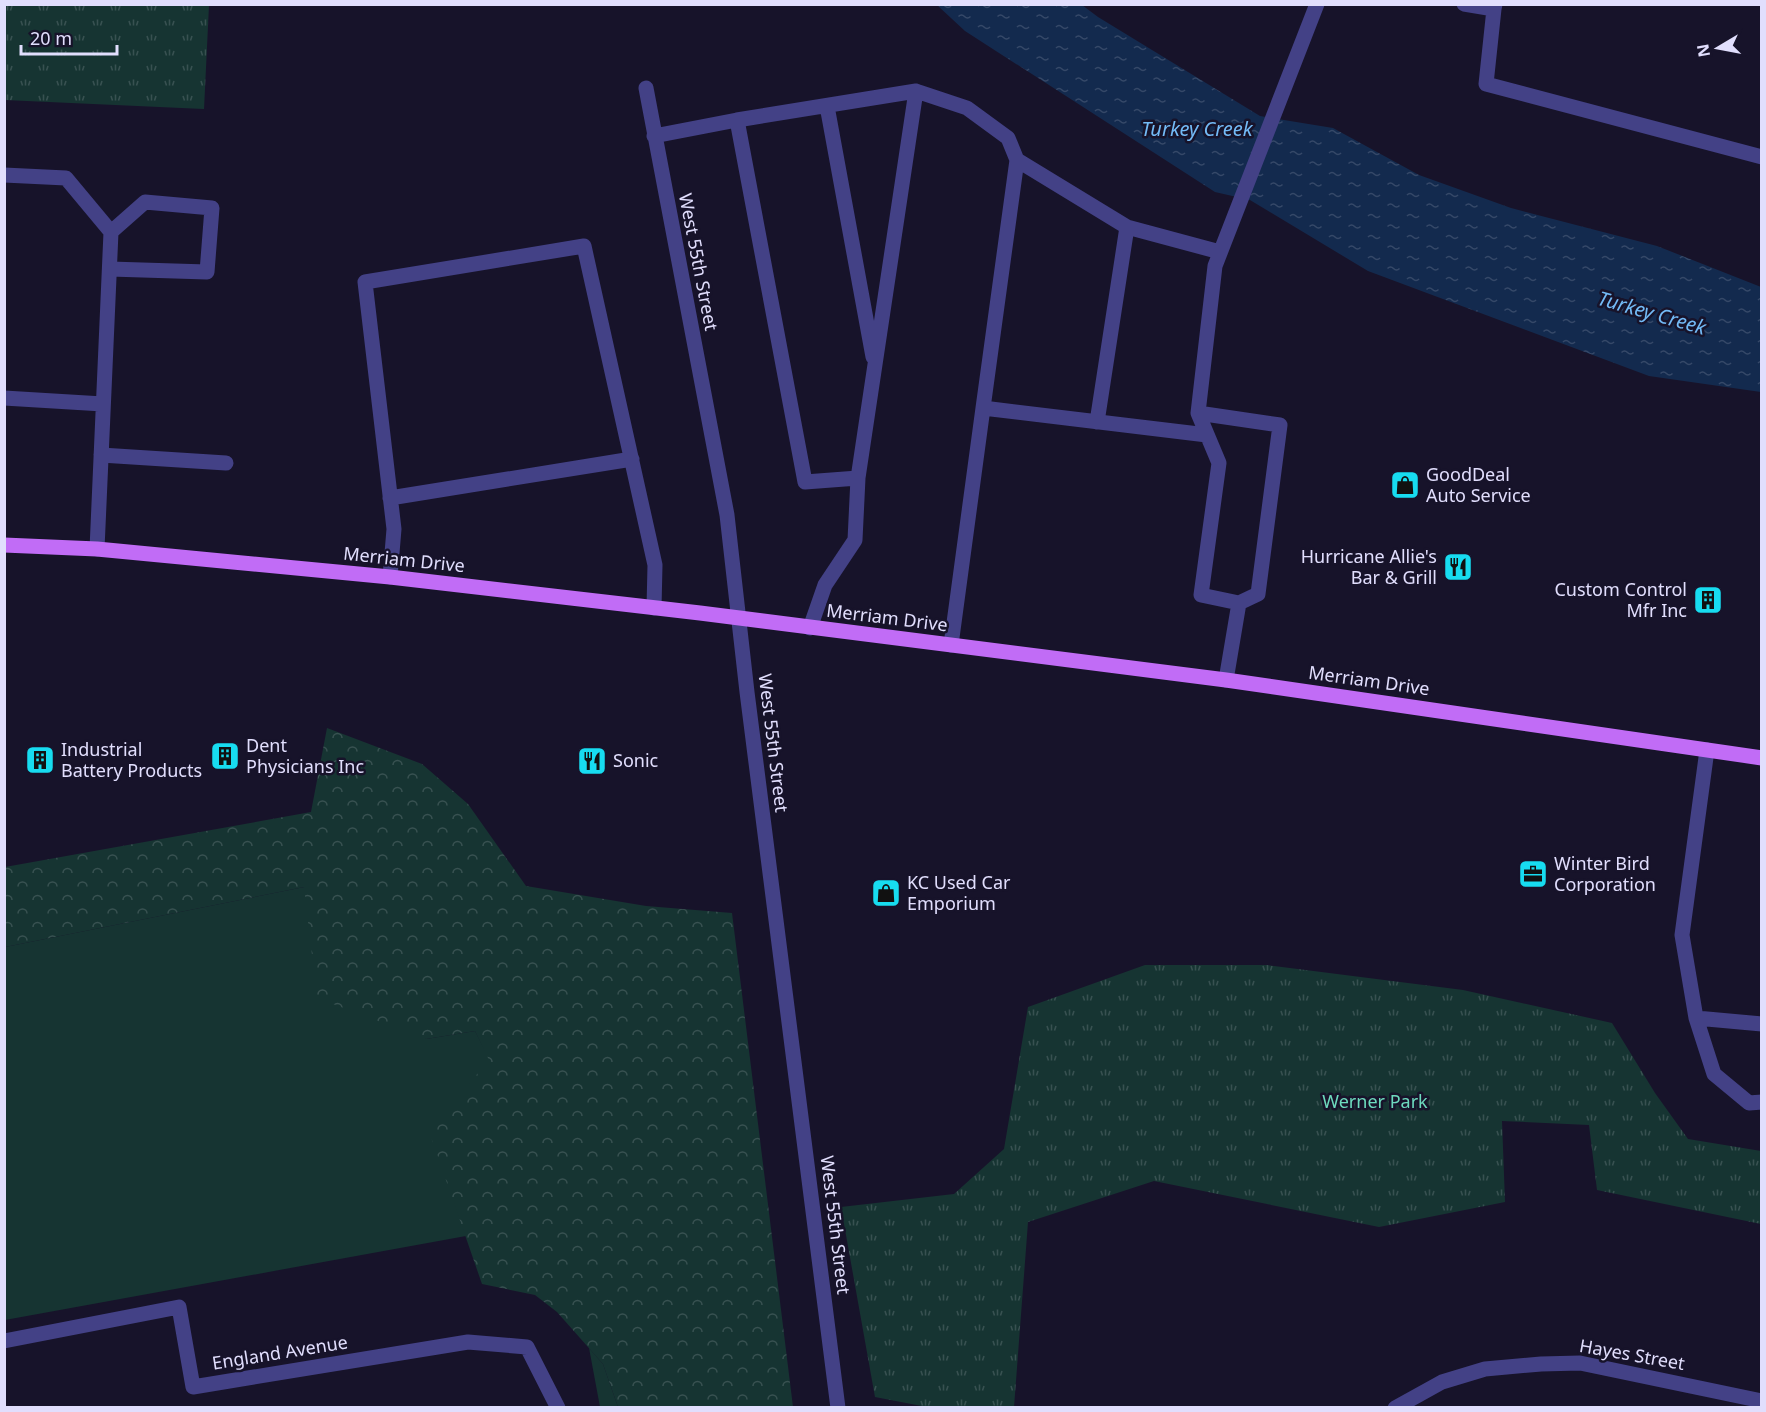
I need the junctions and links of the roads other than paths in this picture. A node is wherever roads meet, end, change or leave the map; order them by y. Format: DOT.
graph roads {
  1 [pos="1317,4"];
  2 [pos="1464,4"];
  3 [pos="1495,7"];
  4 [pos="646,88"];
  5 [pos="916,91"];
  6 [pos="827,106"];
  7 [pos="737,120"];
  8 [pos="654,136"];
  9 [pos="1761,157"];
  10 [pos="1017,160"];
  11 [pos="4,175"];
  12 [pos="1127,227"];
  13 [pos="111,232"];
  14 [pos="1220,252"];
  15 [pos="110,269"];
  16 [pos="876,371"];
  17 [pos="4,398"];
  18 [pos="103,404"];
  19 [pos="983,408"];
  20 [pos="1198,413"];
  21 [pos="1097,422"];
  22 [pos="1207,435"];
  23 [pos="101,455"];
  24 [pos="632,459"];
  25 [pos="226,463"];
  26 [pos="858,478"];
  27 [pos="390,498"];
  28 [pos="4,545"];
  29 [pos="97,549"];
  30 [pos="390,577"];
  31 [pos="1239,603"];
  32 [pos="654,608"];
  33 [pos="739,619"];
  34 [pos="810,628"];
  35 [pos="951,645"];
  36 [pos="1226,680"];
  37 [pos="1707,750"];
  38 [pos="1761,758"];
  39 [pos="1696,1018"];
  40 [pos="1761,1024"];
  41 [pos="1761,1102"];
  42 [pos="4,1341"];
  43 [pos="1761,1401"];
  44 [pos="558,1407"];
  45 [pos="838,1407"];
  46 [pos="1395,1407"];
  1 -- 14 [label="street"];
  2 -- 3 [label="street"];
  3 -- 9 [label="street"];
  4 -- 8 [label="street, West 55th Street"];
  5 -- 6 [label="street"];
  5 -- 10 [label="street"];
  5 -- 16 [label="street"];
  6 -- 7 [label="street"];
  6 -- 16 [label="street"];
  7 -- 8 [label="street"];
  7 -- 26 [label="street"];
  8 -- 33 [label="street, West 55th Street"];
  10 -- 12 [label="street"];
  10 -- 19 [label="street"];
  11 -- 13 [label="street"];
  12 -- 14 [label="street"];
  12 -- 21 [label="street"];
  13 -- 15 [label="street"];
  13 -- 15 [label="street"];
  14 -- 20 [label="street"];
  15 -- 18 [label="street"];
  16 -- 26 [label="street"];
  17 -- 18 [label="street"];
  18 -- 23 [label="street"];
  19 -- 21 [label="street"];
  19 -- 35 [label="street"];
  20 -- 22 [label="street"];
  20 -- 31 [label="street"];
  21 -- 22 [label="street"];
  22 -- 31 [label="street"];
  23 -- 25 [label="street"];
  23 -- 29 [label="street"];
  24 -- 27 [label="street"];
  24 -- 27 [label="street"];
  24 -- 32 [label="street"];
  26 -- 34 [label="street"];
  27 -- 30 [label="street"];
  28 -- 29 [label="main road, Merriam Drive"];
  29 -- 30 [label="main road, Merriam Drive"];
  30 -- 32 [label="main road, Merriam Drive"];
  31 -- 36 [label="street"];
  32 -- 33 [label="main road, Merriam Drive"];
  33 -- 34 [label="main road, Merriam Drive"];
  33 -- 45 [label="street, West 55th Street"];
  34 -- 35 [label="main road, Merriam Drive"];
  35 -- 36 [label="main road, Merriam Drive"];
  36 -- 37 [label="main road, Merriam Drive"];
  37 -- 38 [label="main road, Merriam Drive"];
  37 -- 39 [label="street"];
  39 -- 40 [label="street"];
  39 -- 41 [label="street"];
  42 -- 44 [label="street, England Avenue"];
  43 -- 46 [label="street, Hayes Street"];
}
